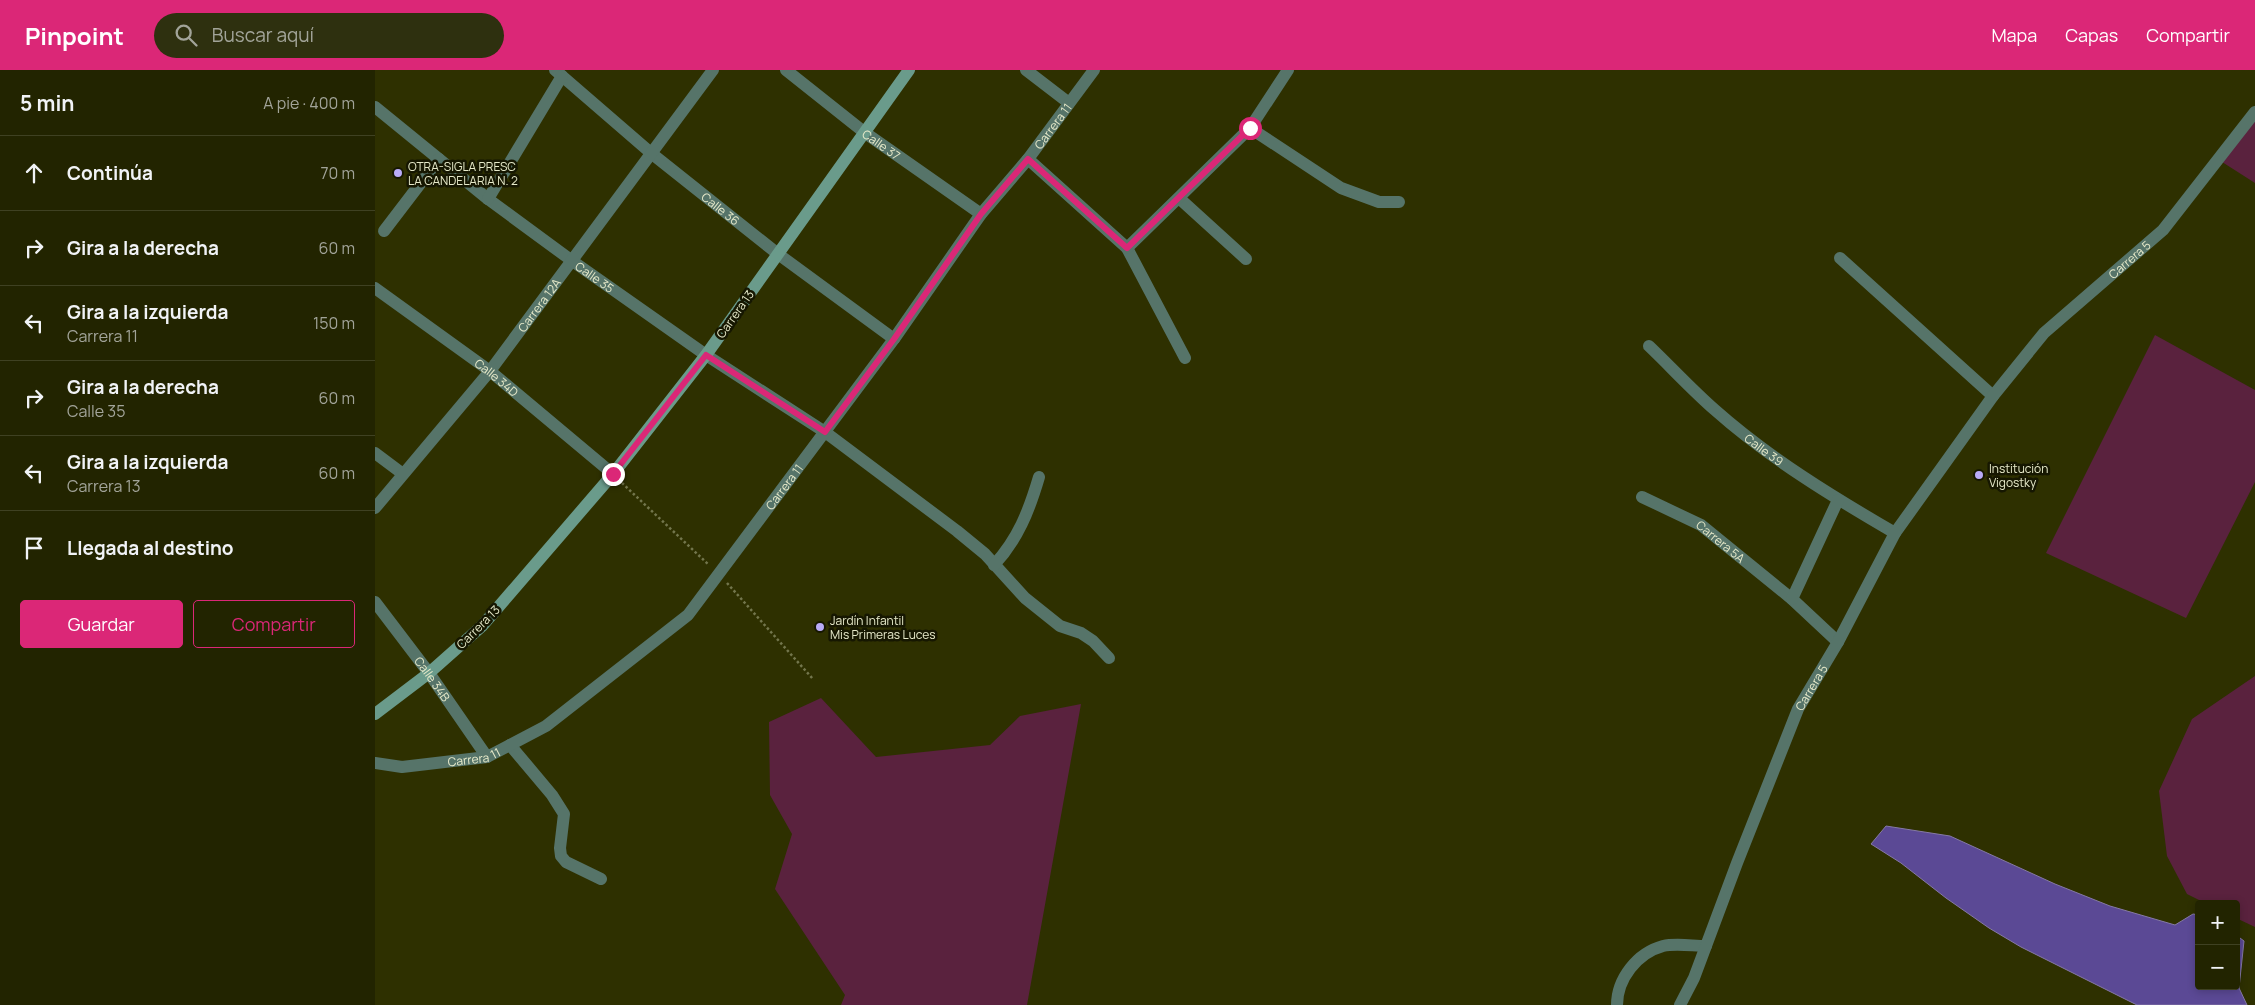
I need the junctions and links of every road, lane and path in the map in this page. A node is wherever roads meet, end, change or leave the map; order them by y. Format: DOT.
graph roads {
  1 [pos="713,70"];
  2 [pos="785,70"];
  3 [pos="909,70"];
  4 [pos="1026,70"];
  5 [pos="1094,70"];
  6 [pos="1288,70"];
  7 [pos="559,73"];
  8 [pos="1069,103"];
  9 [pos="375,107"];
  10 [pos="2255,112"];
  11 [pos="1250,128"];
  12 [pos="864,132"];
  13 [pos="651,153"];
  14 [pos="439,159"];
  15 [pos="1028,159"];
  16 [pos="488,199"];
  17 [pos="1180,199"];
  18 [pos="1399,202"];
  19 [pos="981,214"];
  20 [pos="384,231"];
  21 [pos="1127,248"];
  22 [pos="777,254"];
  23 [pos="1840,258"];
  24 [pos="1246,259"];
  25 [pos="571,260"];
  26 [pos="375,288"];
  27 [pos="894,339"];
  28 [pos="1649,346"];
  29 [pos="706,355"];
  30 [pos="1185,358"];
  31 [pos="490,371"];
  32 [pos="1993,396"];
  33 [pos="825,432"];
  34 [pos="375,452"];
  35 [pos="403,474"];
  36 [pos="613,474"];
  37 [pos="1039,477"];
  38 [pos="1642,498"];
  39 [pos="1837,500"];
  40 [pos="375,508"];
  41 [pos="1895,533"];
  42 [pos="994,565"];
  43 [pos="1792,599"];
  44 [pos="375,602"];
  45 [pos="1838,642"];
  46 [pos="1109,658"];
  47 [pos="429,673"];
  48 [pos="375,714"];
  49 [pos="510,745"];
  50 [pos="487,757"];
  51 [pos="375,763"];
  52 [pos="601,880"];
  53 [pos="1706,946"];
  54 [pos="1617,1005"];
  55 [pos="1680,1005"];
  1 -- 13 [label="street, Carrera 12A"];
  2 -- 12 [label="street, Calle 37"];
  3 -- 12 [label="street, Carrera 13"];
  4 -- 8 [label="street"];
  5 -- 8 [label="street, Carrera 11"];
  6 -- 11 [label="street"];
  7 -- 13 [label="street, Calle 36"];
  7 -- 16 [label="street"];
  8 -- 15 [label="street, Carrera 11"];
  9 -- 14 [label="street, Calle 35"];
  10 -- 32 [label="street, Carrera 5"];
  11 -- 17 [label="street"];
  11 -- 18 [label="street"];
  12 -- 19 [label="street, Calle 37"];
  12 -- 22 [label="street, Carrera 13"];
  13 -- 22 [label="street, Calle 36"];
  13 -- 25 [label="street, Carrera 12A"];
  14 -- 16 [label="street, Calle 35"];
  14 -- 20 [label="street"];
  15 -- 19 [label="street, Carrera 11"];
  15 -- 21 [label="street"];
  16 -- 25 [label="street, Calle 35"];
  17 -- 21 [label="street"];
  17 -- 24 [label="street"];
  19 -- 27 [label="street, Carrera 11"];
  21 -- 30 [label="street"];
  22 -- 27 [label="street, Calle 36"];
  22 -- 29 [label="street, Carrera 13"];
  23 -- 32 [label="street"];
  25 -- 29 [label="street, Calle 35"];
  25 -- 31 [label="street, Carrera 12A"];
  26 -- 31 [label="street, Calle 34D"];
  27 -- 33 [label="street, Carrera 11"];
  28 -- 39 [label="street, Calle 39"];
  29 -- 33 [label="street, Calle 35"];
  29 -- 36 [label="street, Carrera 13"];
  31 -- 35 [label="street, Carrera 12A"];
  31 -- 36 [label="street, Calle 34D"];
  32 -- 41 [label="street, Carrera 5"];
  33 -- 42 [label="street, Calle 35"];
  33 -- 49 [label="street, Carrera 11"];
  34 -- 35 [label="street"];
  35 -- 40 [label="street, Carrera 12A"];
  36 -- 47 [label="street, Carrera 13"];
  37 -- 42 [label="street"];
  38 -- 43 [label="street, Carrera 5A"];
  39 -- 41 [label="street, Calle 39"];
  39 -- 43 [label="street"];
  41 -- 45 [label="street, Carrera 5"];
  42 -- 46 [label="street, Calle 35"];
  43 -- 45 [label="street, Carrera 5A"];
  44 -- 47 [label="street, Calle 34B"];
  45 -- 53 [label="street, Carrera 5"];
  47 -- 48 [label="street, Carrera 13"];
  47 -- 50 [label="street, Calle 34B"];
  49 -- 50 [label="street, Carrera 11"];
  49 -- 52 [label="street"];
  50 -- 51 [label="street, Carrera 11"];
  53 -- 54 [label="street"];
  53 -- 55 [label="street, Carrera 5"];
}
